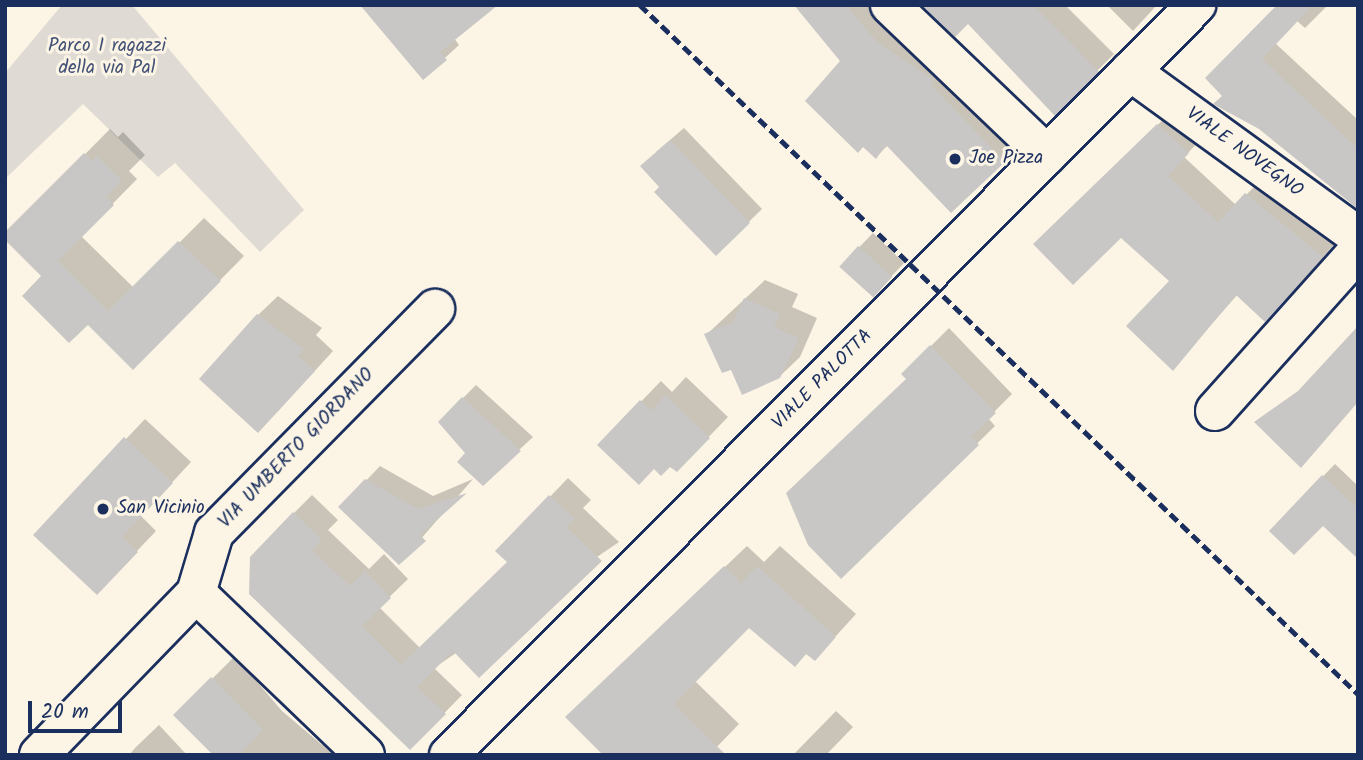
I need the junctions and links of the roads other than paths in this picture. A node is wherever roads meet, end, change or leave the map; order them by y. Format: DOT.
graph roads {
  1 [pos="890,5"];
  2 [pos="1196,5"];
  3 [pos="1130,71"];
  4 [pos="1047,155"];
  5 [pos="1358,236"];
  6 [pos="1358,251"];
  7 [pos="435,309"];
  8 [pos="1215,411"];
  9 [pos="196,593"];
  10 [pos="39,755"];
  11 [pos="365,755"];
  12 [pos="449,755"];
  1 -- 4 [label="street"];
  2 -- 3 [label="street, VIALE PALOTTA"];
  3 -- 4 [label="street, VIALE PALOTTA"];
  3 -- 5 [label="street, VIALE NOVEGNO"];
  4 -- 12 [label="street, VIALE PALOTTA"];
  6 -- 8 [label="street"];
  7 -- 9 [label="street, VIA UMBERTO GIORDANO"];
  9 -- 10 [label="street, VIA UMBERTO GIORDANO"];
  9 -- 11 [label="street"];
}
